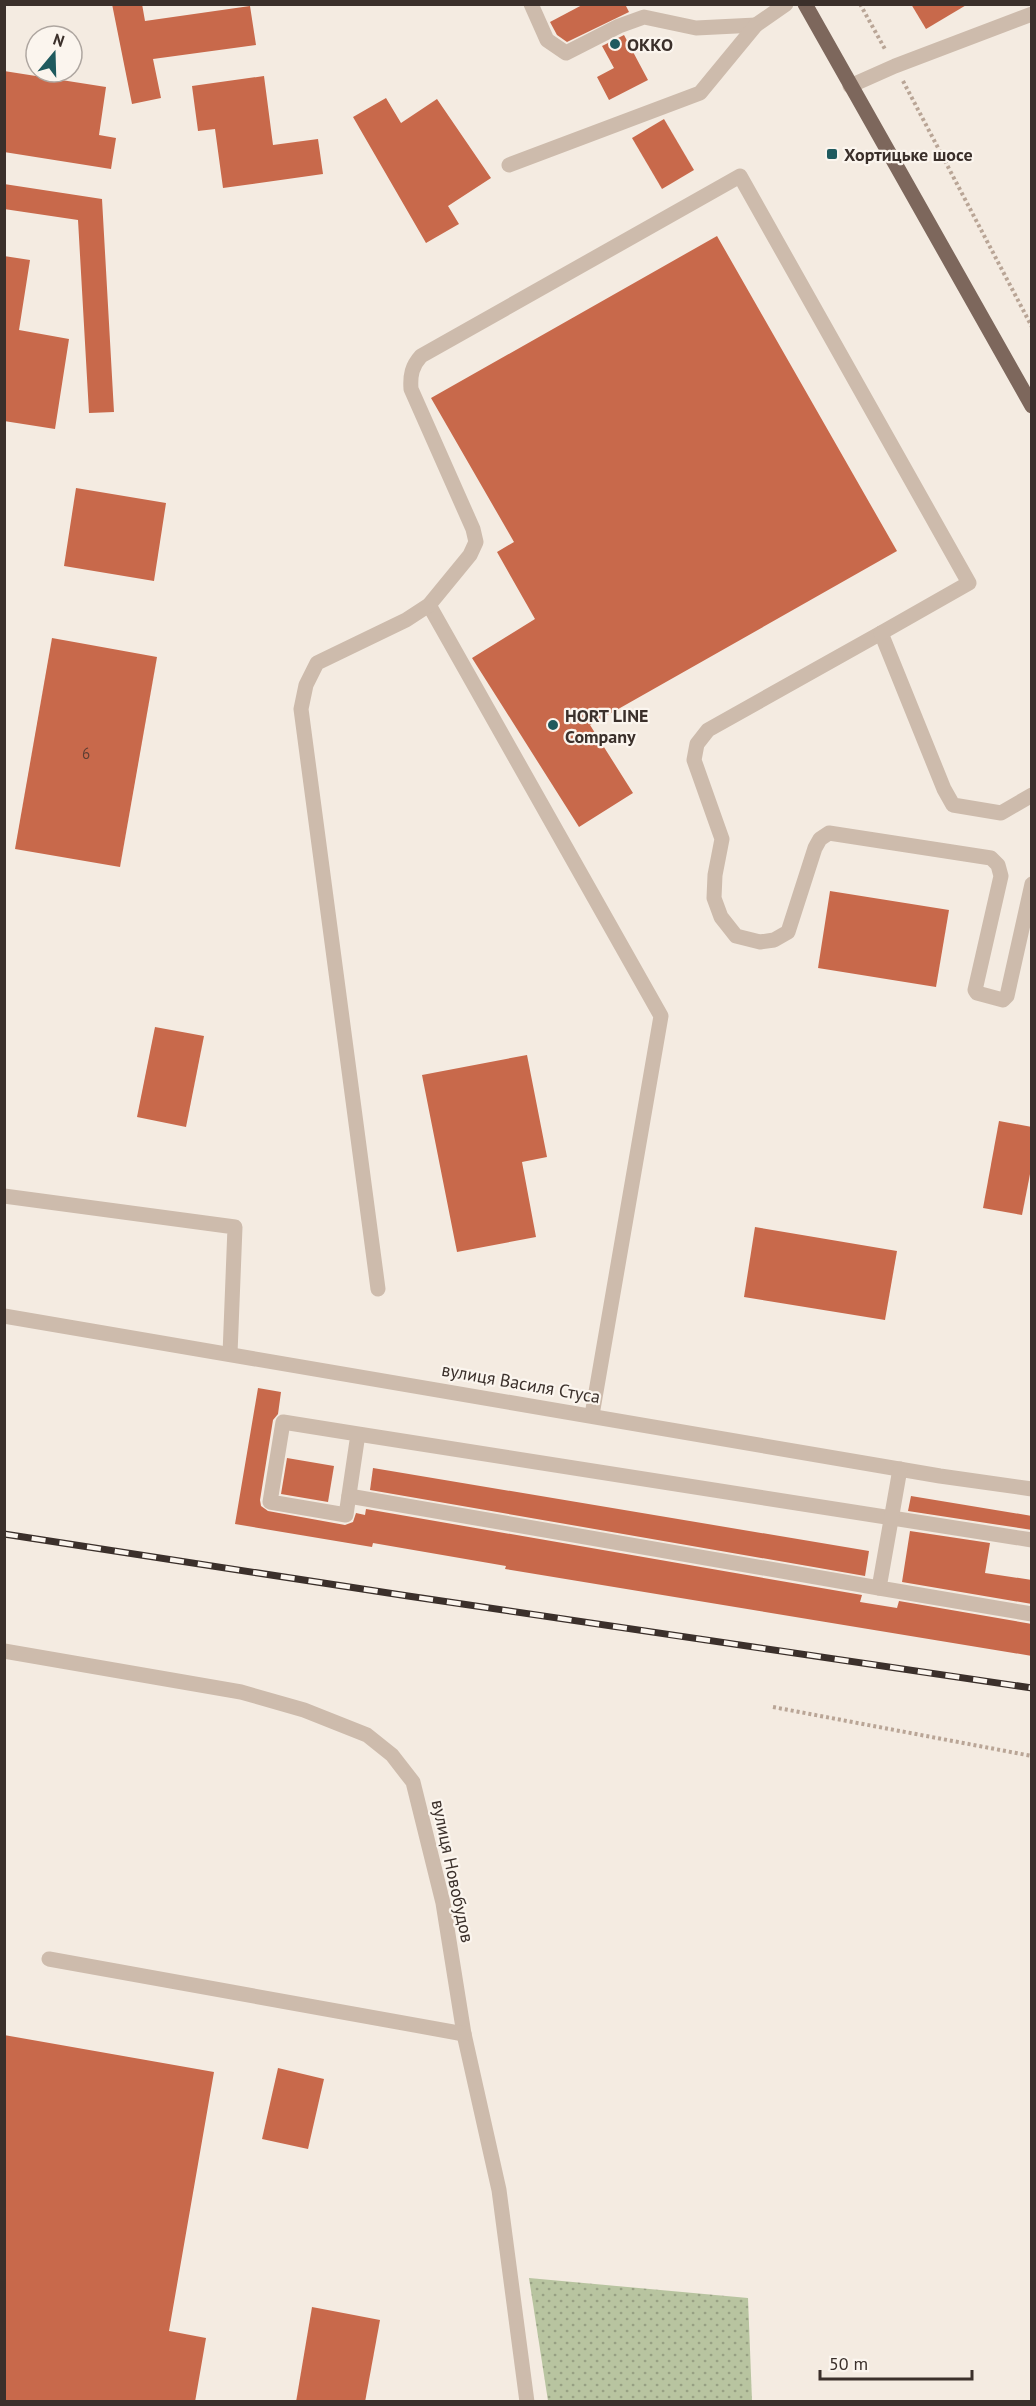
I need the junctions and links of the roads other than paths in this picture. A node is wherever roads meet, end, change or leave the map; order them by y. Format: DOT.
graph roads {
  1 [pos="531,4"];
  2 [pos="786,4"];
  3 [pos="806,4"];
  4 [pos="640,11"];
  5 [pos="1032,14"];
  6 [pos="756,25"];
  7 [pos="850,86"];
  8 [pos="509,165"];
  9 [pos="1032,406"];
  10 [pos="429,605"];
  11 [pos="881,633"];
  12 [pos="1032,795"];
  13 [pos="1032,884"];
  14 [pos="4,1196"];
  15 [pos="378,1289"];
  16 [pos="4,1316"];
  17 [pos="230,1354"];
  18 [pos="592,1415"];
  19 [pos="358,1434"];
  20 [pos="900,1469"];
  21 [pos="1032,1489"];
  22 [pos="349,1496"];
  23 [pos="892,1517"];
  24 [pos="1032,1540"];
  25 [pos="879,1588"];
  26 [pos="1032,1614"];
  27 [pos="4,1651"];
  28 [pos="49,1959"];
  29 [pos="464,2034"];
  30 [pos="527,2402"];
  1 -- 4 [label="street"];
  2 -- 6 [label="street"];
  3 -- 7 [label="main road"];
  4 -- 6 [label="street"];
  5 -- 7 [label="street"];
  6 -- 8 [label="street"];
  7 -- 9 [label="main road"];
  10 -- 11 [label="street"];
  10 -- 15 [label="street"];
  10 -- 18 [label="street"];
  11 -- 12 [label="street"];
  11 -- 13 [label="street"];
  14 -- 17 [label="street"];
  16 -- 17 [label="street, вулиця Василя Стуса"];
  17 -- 18 [label="street, вулиця Василя Стуса"];
  18 -- 20 [label="street, вулиця Василя Стуса"];
  19 -- 22 [label="street"];
  19 -- 22 [label="street"];
  19 -- 23 [label="street"];
  20 -- 21 [label="street, вулиця Василя Стуса"];
  20 -- 23 [label="street"];
  22 -- 25 [label="street"];
  23 -- 24 [label="street"];
  23 -- 25 [label="street"];
  25 -- 26 [label="street"];
  27 -- 29 [label="street, вулиця Новобудов"];
  28 -- 29 [label="street"];
  29 -- 30 [label="street, вулиця Новобудов"];
}
